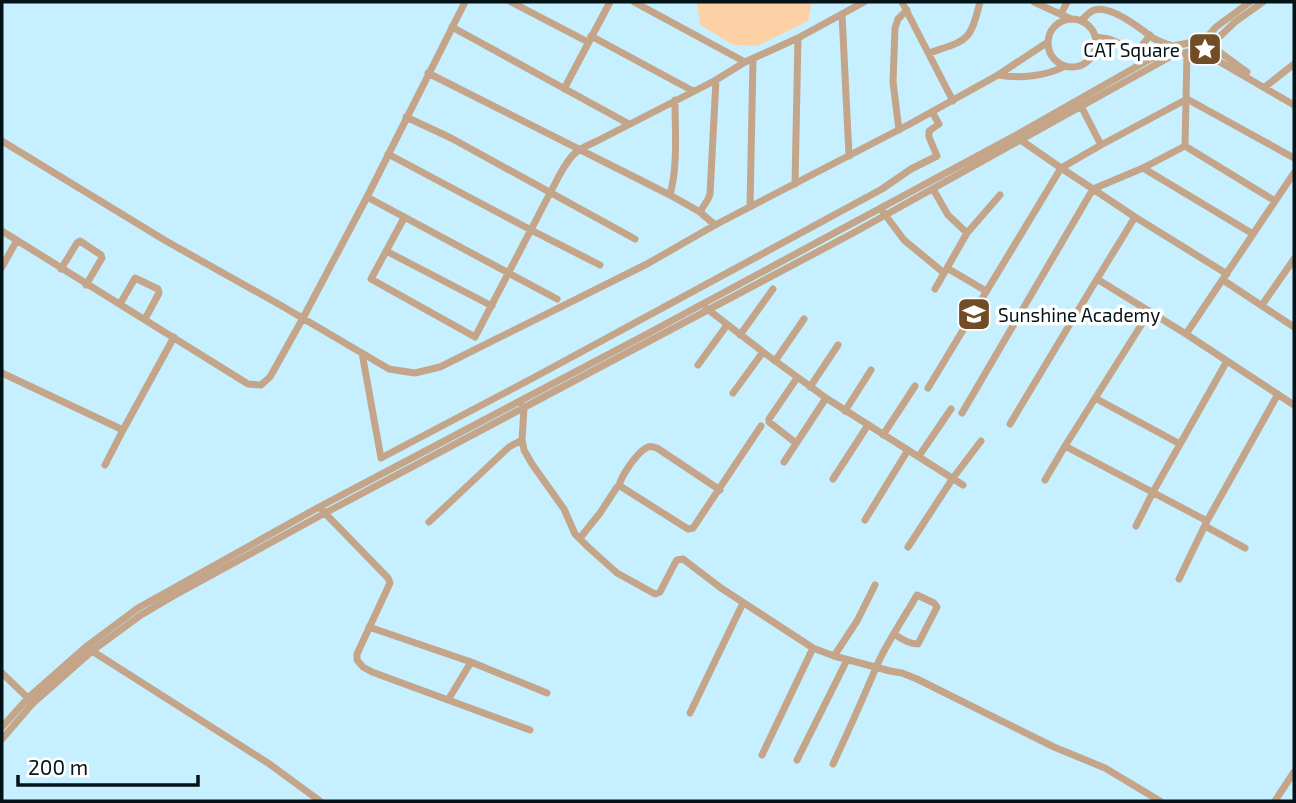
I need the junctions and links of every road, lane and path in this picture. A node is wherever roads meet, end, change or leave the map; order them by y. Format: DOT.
graph roads {
  1 [pos="466,2"];
  2 [pos="511,2"];
  3 [pos="610,2"];
  4 [pos="634,2"];
  5 [pos="864,2"];
  6 [pos="902,2"];
  7 [pos="980,2"];
  8 [pos="1034,2"];
  9 [pos="1067,2"];
  10 [pos="1250,2"];
  11 [pos="1263,2"];
  12 [pos="907,10"];
  13 [pos="1057,12"];
  14 [pos="1243,12"];
  15 [pos="842,14"];
  16 [pos="1071,19"];
  17 [pos="1082,21"];
  18 [pos="452,27"];
  19 [pos="1054,27"];
  20 [pos="1150,35"];
  21 [pos="1096,37"];
  22 [pos="798,38"];
  23 [pos="589,39"];
  24 [pos="1048,42"];
  25 [pos="1208,45"];
  26 [pos="1174,46"];
  27 [pos="1138,51"];
  28 [pos="1187,52"];
  29 [pos="929,53"];
  30 [pos="754,59"];
  31 [pos="1155,61"];
  32 [pos="745,62"];
  33 [pos="1294,64"];
  34 [pos="1065,66"];
  35 [pos="428,73"];
  36 [pos="998,75"];
  37 [pos="716,80"];
  38 [pos="1266,86"];
  39 [pos="564,89"];
  40 [pos="693,91"];
  41 [pos="1186,99"];
  42 [pos="674,100"];
  43 [pos="953,101"];
  44 [pos="1294,103"];
  45 [pos="1080,104"];
  46 [pos="932,112"];
  47 [pos="407,117"];
  48 [pos="629,124"];
  49 [pos="899,130"];
  50 [pos="2,141"];
  51 [pos="1022,141"];
  52 [pos="1101,145"];
  53 [pos="1185,146"];
  54 [pos="578,149"];
  55 [pos="388,154"];
  56 [pos="849,156"];
  57 [pos="1294,158"];
  58 [pos="1061,168"];
  59 [pos="1143,168"];
  60 [pos="1294,173"];
  61 [pos="795,184"];
  62 [pos="933,189"];
  63 [pos="1093,189"];
  64 [pos="551,192"];
  65 [pos="670,195"];
  66 [pos="1000,195"];
  67 [pos="366,197"];
  68 [pos="1275,201"];
  69 [pos="750,207"];
  70 [pos="883,211"];
  71 [pos="700,212"];
  72 [pos="1135,217"];
  73 [pos="404,218"];
  74 [pos="715,225"];
  75 [pos="531,230"];
  76 [pos="2,231"];
  77 [pos="967,233"];
  78 [pos="1252,234"];
  79 [pos="635,239"];
  80 [pos="17,240"];
  81 [pos="386,251"];
  82 [pos="1294,259"];
  83 [pos="600,265"];
  84 [pos="2,267"];
  85 [pos="61,269"];
  86 [pos="946,270"];
  87 [pos="509,274"];
  88 [pos="1225,277"];
  89 [pos="1097,279"];
  90 [pos="86,285"];
  91 [pos="773,289"];
  92 [pos="935,289"];
  93 [pos="986,291"];
  94 [pos="557,299"];
  95 [pos="120,304"];
  96 [pos="1262,305"];
  97 [pos="492,306"];
  98 [pos="706,307"];
  99 [pos="1150,312"];
  100 [pos="303,318"];
  101 [pos="145,319"];
  102 [pos="804,319"];
  103 [pos="727,325"];
  104 [pos="1294,327"];
  105 [pos="1186,334"];
  106 [pos="740,335"];
  107 [pos="174,337"];
  108 [pos="838,345"];
  109 [pos="762,352"];
  110 [pos="362,353"];
  111 [pos="775,361"];
  112 [pos="1227,361"];
  113 [pos="698,365"];
  114 [pos="871,370"];
  115 [pos="2,373"];
  116 [pos="797,378"];
  117 [pos="915,386"];
  118 [pos="810,387"];
  119 [pos="928,388"];
  120 [pos="733,393"];
  121 [pos="1278,394"];
  122 [pos="826,398"];
  123 [pos="1095,398"];
  124 [pos="522,405"];
  125 [pos="1294,405"];
  126 [pos="951,409"];
  127 [pos="845,411"];
  128 [pos="962,413"];
  129 [pos="1010,424"];
  130 [pos="868,425"];
  131 [pos="761,426"];
  132 [pos="122,430"];
  133 [pos="883,435"];
  134 [pos="522,440"];
  135 [pos="981,440"];
  136 [pos="796,443"];
  137 [pos="1180,444"];
  138 [pos="1065,446"];
  139 [pos="908,450"];
  140 [pos="919,456"];
  141 [pos="785,461"];
  142 [pos="105,465"];
  143 [pos="953,478"];
  144 [pos="833,479"];
  145 [pos="1045,480"];
  146 [pos="963,485"];
  147 [pos="619,486"];
  148 [pos="720,490"];
  149 [pos="1153,492"];
  150 [pos="322,510"];
  151 [pos="865,520"];
  152 [pos="429,522"];
  153 [pos="1206,524"];
  154 [pos="1136,526"];
  155 [pos="580,538"];
  156 [pos="908,547"];
  157 [pos="1245,548"];
  158 [pos="1179,579"];
  159 [pos="876,585"];
  160 [pos="744,603"];
  161 [pos="369,627"];
  162 [pos="894,634"];
  163 [pos="813,648"];
  164 [pos="89,649"];
  165 [pos="834,656"];
  166 [pos="847,660"];
  167 [pos="471,662"];
  168 [pos="877,668"];
  169 [pos="2,673"];
  170 [pos="547,693"];
  171 [pos="448,700"];
  172 [pos="31,701"];
  173 [pos="690,713"];
  174 [pos="2,727"];
  175 [pos="530,730"];
  176 [pos="2,739"];
  177 [pos="762,755"];
  178 [pos="796,760"];
  179 [pos="833,764"];
  180 [pos="1294,772"];
  181 [pos="1292,781"];
  182 [pos="320,801"];
  183 [pos="1160,801"];
  184 [pos="1275,801"];
  1 -- 18 [label="street"];
  2 -- 23 [label="street"];
  3 -- 23 [label="street"];
  4 -- 32 [label="street"];
  5 -- 15 [label="street"];
  6 -- 12 [label="street"];
  7 -- 29 [label="street"];
  8 -- 13 [label="street"];
  9 -- 13 [label="street"];
  10 -- 14 [label="street"];
  11 -- 14 [label="street"];
  12 -- 29 [label="street"];
  12 -- 49 [label="street"];
  13 -- 16 [label="street"];
  13 -- 19 [label="street"];
  14 -- 25 [label="street"];
  15 -- 22 [label="street"];
  15 -- 56 [label="street"];
  16 -- 17 [label="street"];
  16 -- 19 [label="street"];
  17 -- 20 [label="street"];
  17 -- 21 [label="street"];
  18 -- 35 [label="street"];
  18 -- 39 [label="street"];
  19 -- 24 [label="street"];
  20 -- 26 [label="street"];
  20 -- 27 [label="street"];
  21 -- 27 [label="street"];
  21 -- 34 [label="street"];
  22 -- 30 [label="street"];
  22 -- 61 [label="street"];
  23 -- 39 [label="street"];
  23 -- 40 [label="street"];
  24 -- 34 [label="street"];
  24 -- 36 [label="street"];
  25 -- 26 [label="street"];
  25 -- 28 [label="street"];
  25 -- 38 [label="street"];
  26 -- 31 [label="street"];
  27 -- 31 [label="street"];
  28 -- 31 [label="street"];
  28 -- 41 [label="street"];
  29 -- 43 [label="street"];
  30 -- 32 [label="street"];
  30 -- 69 [label="street"];
  31 -- 45 [label="street"];
  32 -- 37 [label="street"];
  33 -- 38 [label="street"];
  34 -- 36 [label="street"];
  35 -- 47 [label="street"];
  35 -- 54 [label="street"];
  36 -- 43 [label="street"];
  37 -- 40 [label="street"];
  37 -- 71 [label="street"];
  38 -- 44 [label="street"];
  39 -- 48 [label="street"];
  40 -- 42 [label="street"];
  41 -- 52 [label="street"];
  41 -- 53 [label="street"];
  41 -- 57 [label="street"];
  42 -- 48 [label="street"];
  42 -- 65 [label="street"];
  43 -- 46 [label="street"];
  45 -- 51 [label="street"];
  45 -- 52 [label="street"];
  45 -- 70 [label="street"];
  46 -- 49 [label="street"];
  46 -- 110 [label="street"];
  47 -- 55 [label="street"];
  47 -- 64 [label="street"];
  48 -- 54 [label="street"];
  49 -- 56 [label="street"];
  50 -- 100 [label="street"];
  51 -- 58 [label="street"];
  51 -- 62 [label="street"];
  52 -- 58 [label="street"];
  53 -- 59 [label="street"];
  53 -- 68 [label="street"];
  54 -- 64 [label="street"];
  54 -- 65 [label="street"];
  55 -- 67 [label="street"];
  55 -- 75 [label="street"];
  56 -- 61 [label="street"];
  58 -- 63 [label="street"];
  58 -- 93 [label="street"];
  59 -- 63 [label="street"];
  59 -- 78 [label="street"];
  60 -- 68 [label="street"];
  61 -- 69 [label="street"];
  62 -- 70 [label="street"];
  62 -- 77 [label="street"];
  63 -- 72 [label="street"];
  63 -- 128 [label="street"];
  64 -- 75 [label="street"];
  64 -- 79 [label="street"];
  65 -- 71 [label="street"];
  66 -- 77 [label="street"];
  67 -- 73 [label="street"];
  67 -- 100 [label="street"];
  68 -- 78 [label="street"];
  69 -- 74 [label="street"];
  70 -- 86 [label="street"];
  70 -- 98 [label="street"];
  71 -- 74 [label="street"];
  72 -- 88 [label="street"];
  72 -- 89 [label="street"];
  73 -- 81 [label="street"];
  73 -- 87 [label="street"];
  74 -- 110 [label="street"];
  75 -- 83 [label="street"];
  75 -- 87 [label="street"];
  76 -- 80 [label="street"];
  77 -- 86 [label="street"];
  78 -- 88 [label="street"];
  80 -- 84 [label="street"];
  80 -- 85 [label="street"];
  81 -- 97 [label="street"];
  81 -- 97 [label="street"];
  82 -- 96 [label="street"];
  85 -- 90 [label="street"];
  85 -- 90 [label="street"];
  86 -- 92 [label="street"];
  86 -- 93 [label="street"];
  87 -- 94 [label="street"];
  87 -- 97 [label="street"];
  88 -- 96 [label="street"];
  88 -- 105 [label="street"];
  89 -- 99 [label="street"];
  89 -- 129 [label="street"];
  90 -- 95 [label="street"];
  91 -- 106 [label="street"];
  93 -- 119 [label="street"];
  95 -- 101 [label="street"];
  95 -- 101 [label="street"];
  96 -- 104 [label="street"];
  98 -- 103 [label="street"];
  98 -- 124 [label="street"];
  99 -- 105 [label="street"];
  99 -- 123 [label="street"];
  100 -- 107 [label="street"];
  100 -- 110 [label="street"];
  101 -- 107 [label="street"];
  102 -- 111 [label="street"];
  103 -- 106 [label="street"];
  103 -- 113 [label="street"];
  105 -- 112 [label="street"];
  106 -- 109 [label="street"];
  107 -- 132 [label="street"];
  108 -- 118 [label="street"];
  109 -- 111 [label="street"];
  109 -- 120 [label="street"];
  111 -- 116 [label="street"];
  112 -- 121 [label="street"];
  112 -- 137 [label="street"];
  114 -- 127 [label="street"];
  115 -- 132 [label="street"];
  116 -- 118 [label="street"];
  116 -- 136 [label="street"];
  117 -- 133 [label="street"];
  118 -- 122 [label="street"];
  121 -- 125 [label="street"];
  121 -- 153 [label="street"];
  122 -- 127 [label="street"];
  122 -- 136 [label="street"];
  123 -- 137 [label="street"];
  123 -- 138 [label="street"];
  124 -- 134 [label="street"];
  124 -- 150 [label="street"];
  126 -- 140 [label="street"];
  127 -- 130 [label="street"];
  130 -- 133 [label="street"];
  130 -- 144 [label="street"];
  131 -- 148 [label="street"];
  132 -- 142 [label="street"];
  133 -- 139 [label="street"];
  134 -- 152 [label="street"];
  134 -- 155 [label="street"];
  135 -- 143 [label="street"];
  136 -- 141 [label="street"];
  137 -- 149 [label="street"];
  138 -- 145 [label="street"];
  138 -- 149 [label="street"];
  139 -- 140 [label="street"];
  139 -- 151 [label="street"];
  140 -- 143 [label="street"];
  143 -- 146 [label="street"];
  143 -- 156 [label="street"];
  147 -- 148 [label="street"];
  147 -- 148 [label="street"];
  147 -- 155 [label="street"];
  149 -- 153 [label="street"];
  149 -- 154 [label="street"];
  150 -- 161 [label="street"];
  150 -- 164 [label="street"];
  153 -- 157 [label="street"];
  153 -- 158 [label="street"];
  155 -- 160 [label="street"];
  159 -- 165 [label="street"];
  160 -- 163 [label="street"];
  160 -- 173 [label="street"];
  161 -- 167 [label="street"];
  161 -- 171 [label="street"];
  162 -- 162 [label="street"];
  162 -- 168 [label="street"];
  163 -- 165 [label="street"];
  163 -- 177 [label="street"];
  164 -- 172 [label="street"];
  164 -- 182 [label="street"];
  165 -- 166 [label="street"];
  166 -- 168 [label="street"];
  166 -- 178 [label="street"];
  167 -- 170 [label="street"];
  167 -- 171 [label="street"];
  168 -- 179 [label="street"];
  168 -- 183 [label="street"];
  169 -- 172 [label="street"];
  171 -- 175 [label="street"];
  172 -- 174 [label="street"];
  172 -- 176 [label="street"];
  180 -- 181 [label="street"];
  181 -- 184 [label="street"];
}
